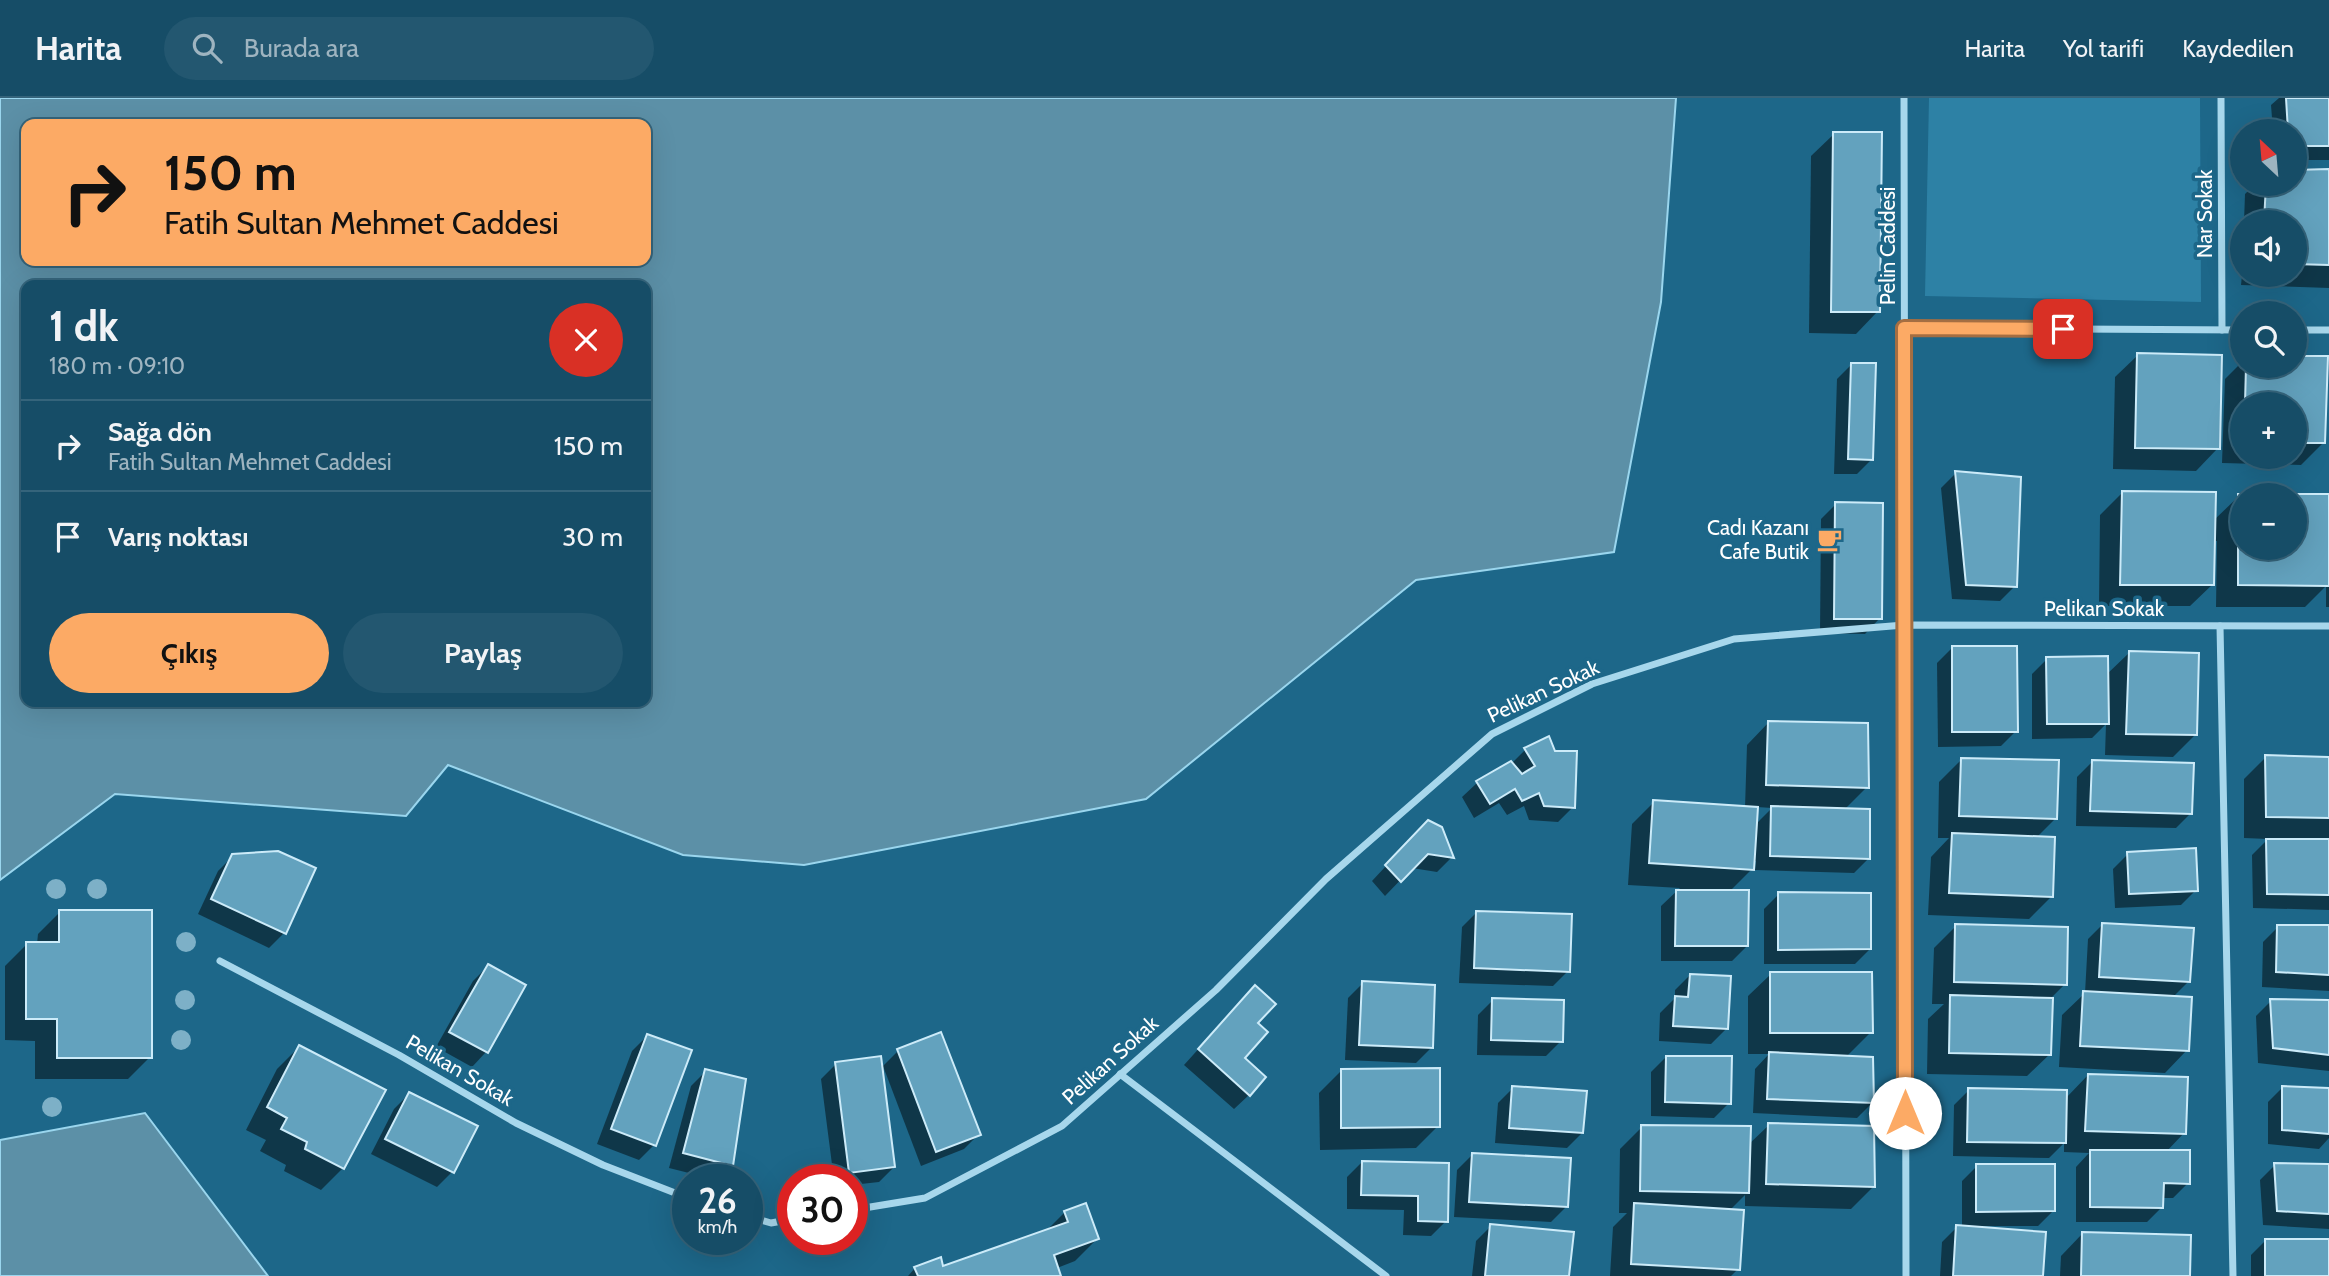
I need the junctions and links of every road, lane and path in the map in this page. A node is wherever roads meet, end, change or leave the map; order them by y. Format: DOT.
graph roads {
  1 [pos="1905,98"];
  2 [pos="2221,98"];
  3 [pos="1904,328"];
  4 [pos="2222,330"];
  5 [pos="2230,330"];
  6 [pos="2307,330"];
  7 [pos="2329,330"];
  8 [pos="1904,625"];
  9 [pos="2220,626"];
  10 [pos="2329,626"];
  11 [pos="220,961"];
  12 [pos="1121,1074"];
  13 [pos="672,1192"];
  14 [pos="868,1207"];
  15 [pos="1386,1276"];
  16 [pos="1906,1276"];
  17 [pos="2233,1276"];
  1 -- 3 [label="street, Pelin Caddesi"];
  2 -- 4 [label="street, Nar Sokak"];
  3 -- 4 [label="street"];
  3 -- 8 [label="street, Pelin Caddesi"];
  4 -- 5 [label="street"];
  6 -- 7 [label="street"];
  8 -- 9 [label="street, Pelikan Sokak"];
  8 -- 12 [label="street, Pelikan Sokak"];
  8 -- 16 [label="street, Pelin Caddesi"];
  9 -- 10 [label="street, Pelikan Sokak"];
  9 -- 17 [label="street"];
  11 -- 13 [label="street, Pelikan Sokak"];
  12 -- 14 [label="street, Pelikan Sokak"];
  12 -- 15 [label="street"];
}
